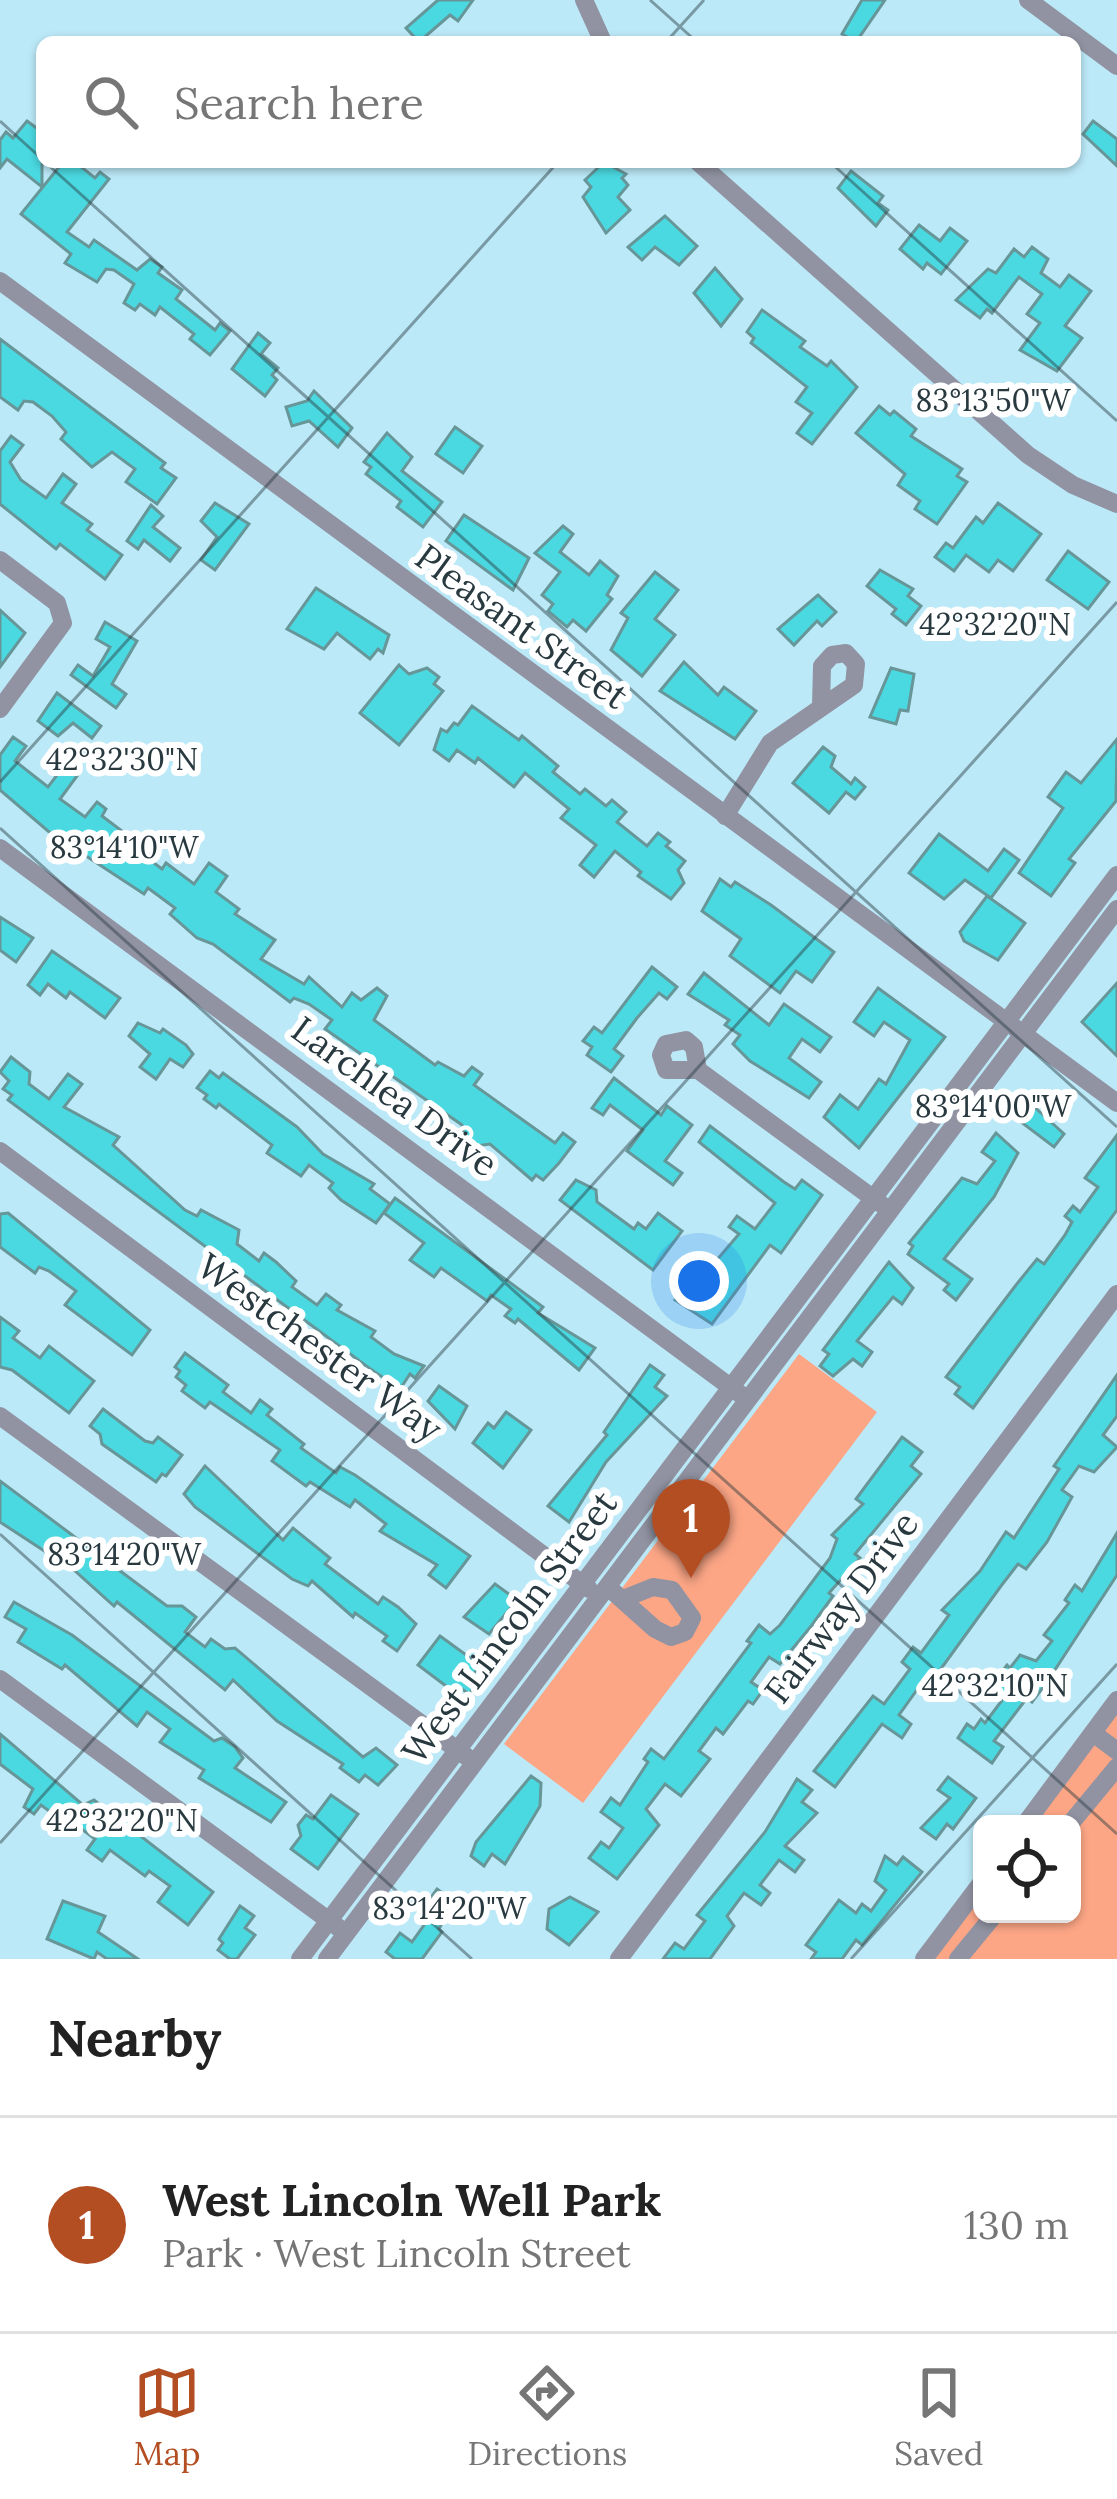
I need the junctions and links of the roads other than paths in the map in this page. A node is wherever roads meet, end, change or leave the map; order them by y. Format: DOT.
graph roads {
  1 [pos="584,0"];
  2 [pos="1028,0"];
  3 [pos="600,36"];
  4 [pos="1077,36"];
  5 [pos="1081,39"];
  6 [pos="1117,66"];
  7 [pos="705,168"];
  8 [pos="0,281"];
  9 [pos="1117,504"];
  10 [pos="0,560"];
  11 [pos="820,706"];
  12 [pos="0,709"];
  13 [pos="725,816"];
  14 [pos="0,848"];
  15 [pos="1117,875"];
  16 [pos="1117,909"];
  17 [pos="1006,1022"];
  18 [pos="1024,1035"];
  19 [pos="698,1070"];
  20 [pos="1117,1103"];
  21 [pos="0,1151"];
  22 [pos="873,1198"];
  23 [pos="891,1210"];
  24 [pos="1117,1294"];
  25 [pos="731,1387"];
  26 [pos="749,1400"];
  27 [pos="0,1416"];
  28 [pos="583,1584"];
  29 [pos="610,1594"];
  30 [pos="0,1679"];
  31 [pos="1117,1700"];
  32 [pos="1093,1733"];
  33 [pos="458,1750"];
  34 [pos="1117,1751"];
  35 [pos="476,1763"];
  36 [pos="1117,1767"];
  37 [pos="1032,1815"];
  38 [pos="1077,1815"];
  39 [pos="973,1894"];
  40 [pos="330,1921"];
  41 [pos="988,1923"];
  42 [pos="346,1933"];
  43 [pos="301,1959"];
  44 [pos="327,1959"];
  45 [pos="619,1959"];
  46 [pos="924,1959"];
  47 [pos="958,1959"];
  1 -- 3 [label="street"];
  2 -- 4 [label="street"];
  5 -- 6 [label="street"];
  7 -- 9 [label="street"];
  8 -- 13 [label="street, Pleasant Street"];
  10 -- 12 [label="street"];
  11 -- 13 [label="street"];
  13 -- 17 [label="street, Pleasant Street"];
  14 -- 25 [label="street, Larchlea Drive"];
  15 -- 17 [label="street, West Lincoln Street"];
  16 -- 18 [label="street, West Lincoln Street"];
  17 -- 18 [label="street, Pleasant Street"];
  17 -- 22 [label="street, West Lincoln Street"];
  18 -- 20 [label="street, Pleasant Street"];
  18 -- 23 [label="street, West Lincoln Street"];
  19 -- 22 [label="street"];
  21 -- 28 [label="street, Westchester Way"];
  22 -- 23 [label="street"];
  22 -- 25 [label="street, West Lincoln Street"];
  23 -- 26 [label="street, West Lincoln Street"];
  24 -- 45 [label="street, Fairway Drive"];
  25 -- 26 [label="street, Larchlea Drive"];
  25 -- 28 [label="street, West Lincoln Street"];
  26 -- 29 [label="street, West Lincoln Street"];
  27 -- 33 [label="street"];
  28 -- 29 [label="street, Westchester Way"];
  28 -- 33 [label="street, West Lincoln Street"];
  29 -- 35 [label="street, West Lincoln Street"];
  30 -- 40 [label="street"];
  31 -- 32 [label="street"];
  32 -- 34 [label="street"];
  32 -- 37 [label="street"];
  33 -- 35 [label="street"];
  33 -- 40 [label="street, West Lincoln Street"];
  35 -- 42 [label="street, West Lincoln Street"];
  36 -- 38 [label="street"];
  39 -- 46 [label="street"];
  40 -- 42 [label="street"];
  40 -- 43 [label="street, West Lincoln Street"];
  41 -- 47 [label="street"];
  42 -- 44 [label="street, West Lincoln Street"];
}
